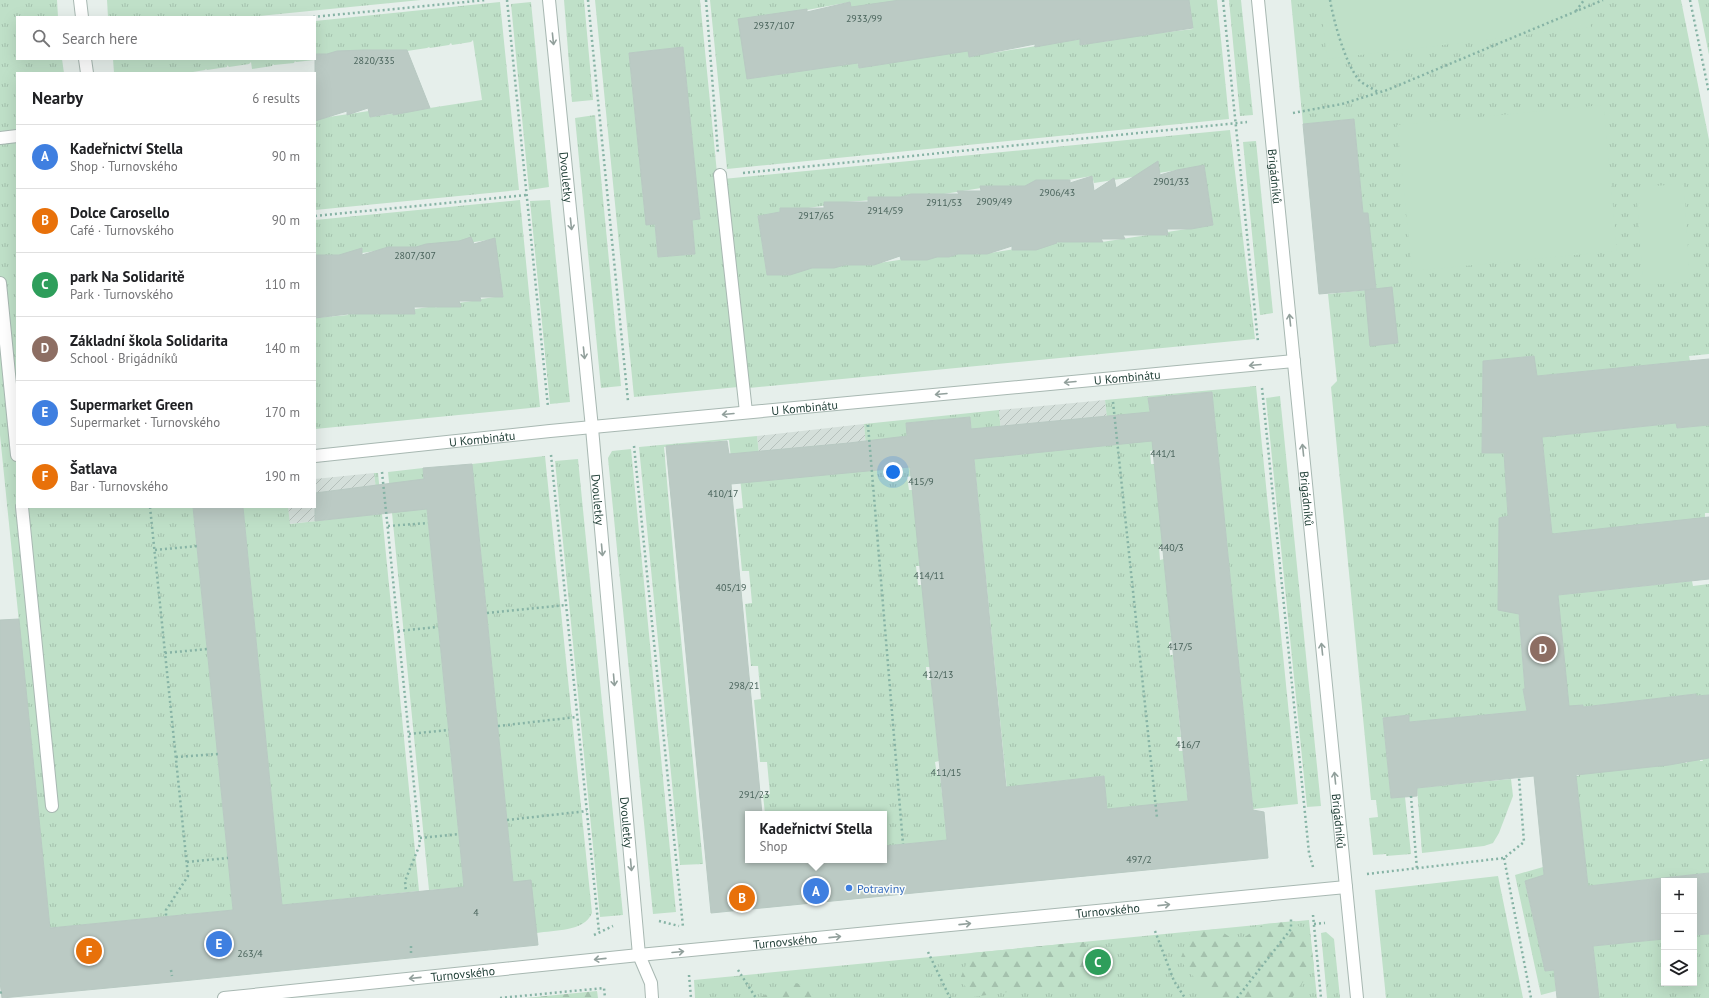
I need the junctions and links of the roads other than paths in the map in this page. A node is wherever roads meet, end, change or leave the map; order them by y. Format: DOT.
graph roads {
  1 [pos="80,0"];
  2 [pos="549,0"];
  3 [pos="1258,0"];
  4 [pos="82,16"];
  5 [pos="85,60"];
  6 [pos="87,72"];
  7 [pos="16,136"];
  8 [pos="0,138"];
  9 [pos="720,175"];
  10 [pos="0,283"];
  11 [pos="1294,361"];
  12 [pos="746,412"];
  13 [pos="592,428"];
  14 [pos="16,445"];
  15 [pos="316,456"];
  16 [pos="22,508"];
  17 [pos="52,806"];
  18 [pos="1345,882"];
  19 [pos="639,956"];
  20 [pos="224,998"];
  21 [pos="652,998"];
  22 [pos="1357,998"];
  1 -- 4 [label="street"];
  2 -- 13 [label="street, Dvouletky, one-way"];
  11 -- 3 [label="street, Brigádníků, one-way"];
  5 -- 6 [label="street"];
  7 -- 8 [label="street"];
  9 -- 12 [label="street"];
  10 -- 14 [label="street"];
  11 -- 12 [label="street, U Kombinátu, one-way"];
  18 -- 11 [label="street, Brigádníků, one-way"];
  12 -- 13 [label="street, U Kombinátu, one-way"];
  13 -- 15 [label="street, U Kombinátu"];
  13 -- 19 [label="street, Dvouletky, one-way"];
  16 -- 17 [label="street"];
  19 -- 18 [label="street, Turnovského, one-way"];
  18 -- 22 [label="street, Brigádníků"];
  19 -- 20 [label="street, Turnovského, one-way"];
  19 -- 21 [label="street, Dvouletky"];
}
